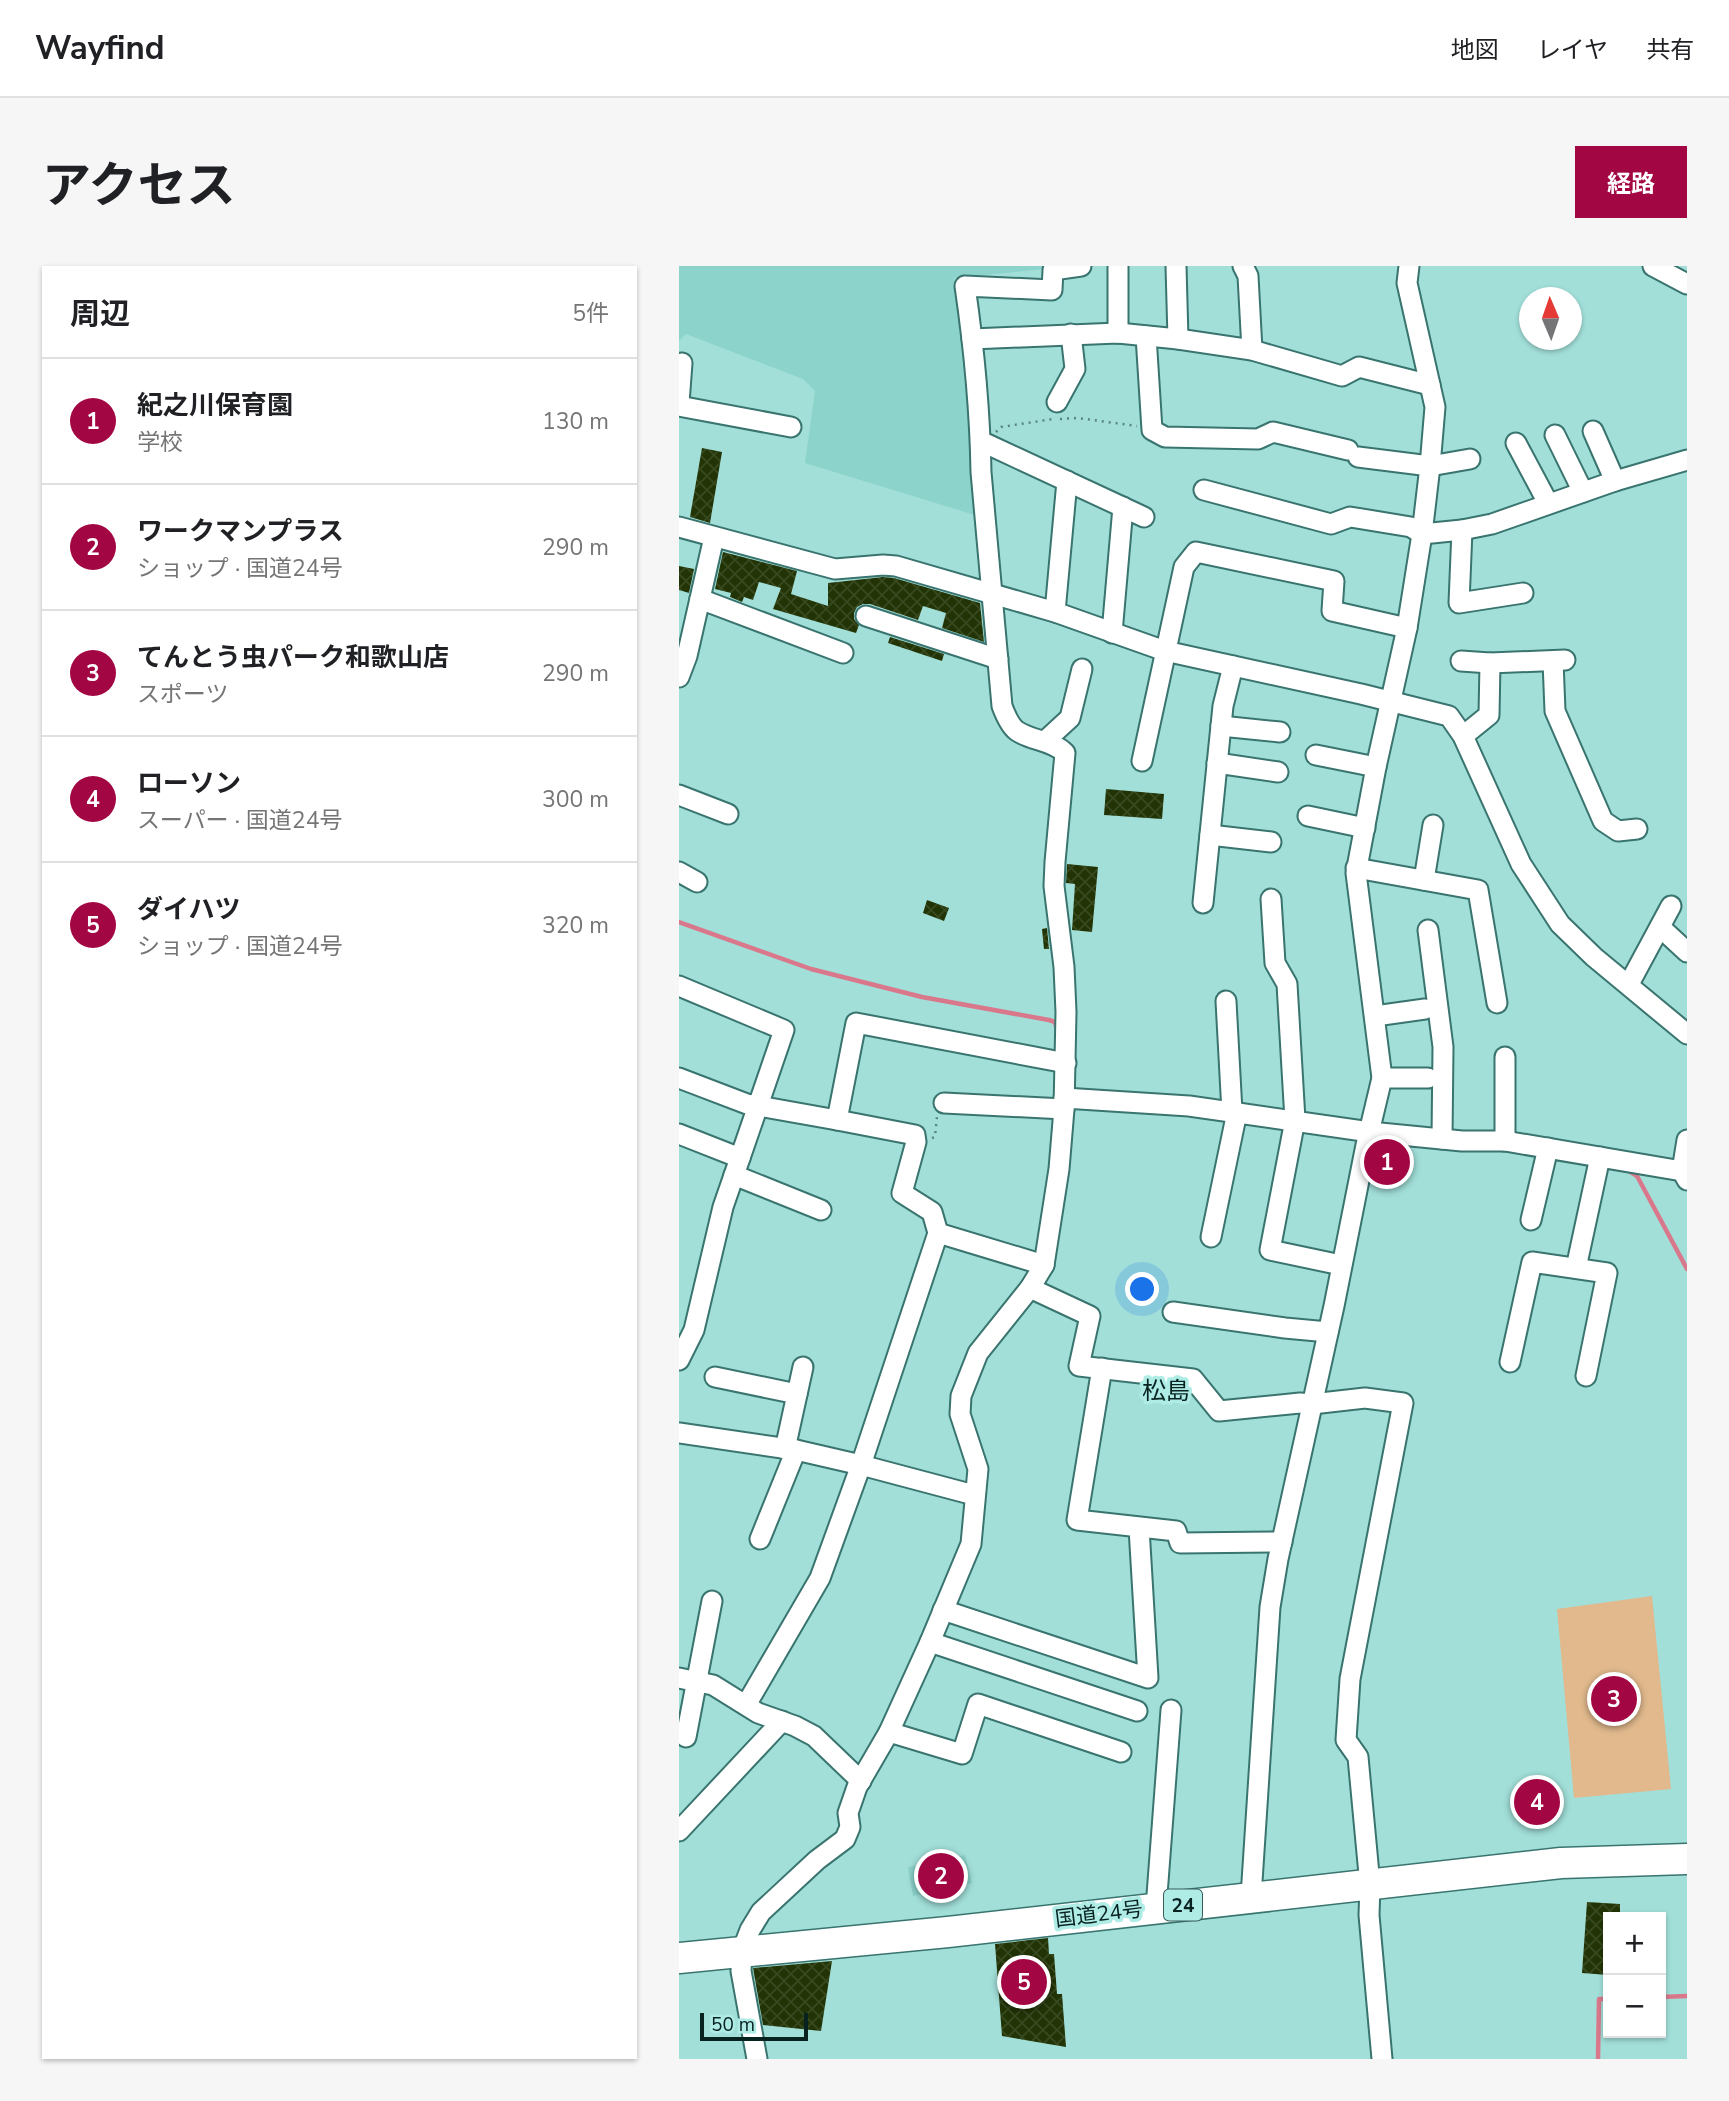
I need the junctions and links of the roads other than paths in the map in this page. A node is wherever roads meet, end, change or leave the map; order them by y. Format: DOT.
graph roads {
  1 [pos="1081,266"];
  2 [pos="1118,266"];
  3 [pos="1175,266"];
  4 [pos="1243,266"];
  5 [pos="1409,266"];
  6 [pos="1653,266"];
  7 [pos="1687,284"];
  8 [pos="1071,334"];
  9 [pos="1118,334"];
  10 [pos="1146,336"];
  11 [pos="972,339"];
  12 [pos="1178,339"];
  13 [pos="1252,350"];
  14 [pos="682,363"];
  15 [pos="1430,385"];
  16 [pos="1057,402"];
  17 [pos="679,404"];
  18 [pos="792,427"];
  19 [pos="1593,431"];
  20 [pos="1555,435"];
  21 [pos="1516,443"];
  22 [pos="986,444"];
  23 [pos="1470,459"];
  24 [pos="1687,460"];
  25 [pos="1430,466"];
  26 [pos="1067,481"];
  27 [pos="1615,481"];
  28 [pos="1204,489"];
  29 [pos="1583,492"];
  30 [pos="1548,503"];
  31 [pos="1123,507"];
  32 [pos="1144,517"];
  33 [pos="679,527"];
  34 [pos="1462,530"];
  35 [pos="1422,534"];
  36 [pos="714,537"];
  37 [pos="1523,593"];
  38 [pos="993,594"];
  39 [pos="692,604"];
  40 [pos="1055,612"];
  41 [pos="866,616"];
  42 [pos="1406,628"];
  43 [pos="1112,633"];
  44 [pos="1165,651"];
  45 [pos="843,653"];
  46 [pos="998,659"];
  47 [pos="1461,662"];
  48 [pos="1490,663"];
  49 [pos="1233,666"];
  50 [pos="1082,669"];
  51 [pos="679,677"];
  52 [pos="1390,701"];
  53 [pos="1221,726"];
  54 [pos="1280,732"];
  55 [pos="1462,736"];
  56 [pos="1045,741"];
  57 [pos="1316,755"];
  58 [pos="1142,761"];
  59 [pos="1217,763"];
  60 [pos="1376,767"];
  61 [pos="1278,772"];
  62 [pos="679,795"];
  63 [pos="727,814"];
  64 [pos="1308,816"];
  65 [pos="1433,825"];
  66 [pos="1364,828"];
  67 [pos="1637,829"];
  68 [pos="1210,835"];
  69 [pos="1271,842"];
  70 [pos="1356,868"];
  71 [pos="679,873"];
  72 [pos="1424,880"];
  73 [pos="697,882"];
  74 [pos="1271,899"];
  75 [pos="1203,903"];
  76 [pos="1671,906"];
  77 [pos="1660,927"];
  78 [pos="1428,930"];
  79 [pos="1687,952"];
  80 [pos="1629,984"];
  81 [pos="679,986"];
  82 [pos="1226,1001"];
  83 [pos="1497,1003"];
  84 [pos="1425,1009"];
  85 [pos="1375,1016"];
  86 [pos="1687,1034"];
  87 [pos="1506,1058"];
  88 [pos="1060,1062"];
  89 [pos="679,1078"];
  90 [pos="1382,1078"];
  91 [pos="1429,1078"];
  92 [pos="944,1102"];
  93 [pos="1064,1103"];
  94 [pos="758,1106"];
  95 [pos="1235,1116"];
  96 [pos="837,1120"];
  97 [pos="1294,1125"];
  98 [pos="1370,1132"];
  99 [pos="679,1133"];
  100 [pos="1441,1139"];
  101 [pos="1687,1140"];
  102 [pos="1505,1142"];
  103 [pos="1547,1152"];
  104 [pos="1599,1161"];
  105 [pos="737,1167"];
  106 [pos="1685,1169"];
  107 [pos="821,1210"];
  108 [pos="1531,1220"];
  109 [pos="938,1233"];
  110 [pos="1211,1237"];
  111 [pos="1044,1265"];
  112 [pos="1341,1265"];
  113 [pos="1576,1268"];
  114 [pos="1030,1288"];
  115 [pos="1173,1312"];
  116 [pos="686,1328"];
  117 [pos="1328,1332"];
  118 [pos="679,1360"];
  119 [pos="1510,1362"];
  120 [pos="803,1367"];
  121 [pos="1102,1368"];
  122 [pos="1586,1376"];
  123 [pos="715,1377"];
  124 [pos="797,1394"];
  125 [pos="1312,1404"];
  126 [pos="679,1433"];
  127 [pos="790,1449"];
  128 [pos="861,1465"];
  129 [pos="974,1495"];
  130 [pos="1139,1528"];
  131 [pos="760,1539"];
  132 [pos="1282,1542"];
  133 [pos="712,1601"];
  134 [pos="943,1610"];
  135 [pos="930,1642"];
  136 [pos="688,1680"];
  137 [pos="747,1705"];
  138 [pos="1171,1710"];
  139 [pos="1137,1711"];
  140 [pos="782,1721"];
  141 [pos="889,1732"];
  142 [pos="686,1737"];
  143 [pos="1121,1752"];
  144 [pos="862,1780"];
  145 [pos="679,1831"];
  146 [pos="1687,1859"];
  147 [pos="1370,1885"];
  148 [pos="1251,1897"];
  149 [pos="1156,1908"];
  150 [pos="742,1951"];
  151 [pos="679,1958"];
  152 [pos="757,2059"];
  153 [pos="1382,2059"];
  1 -- 11 [label="street"];
  2 -- 9 [label="street"];
  3 -- 12 [label="street"];
  4 -- 13 [label="street"];
  5 -- 15 [label="street"];
  6 -- 7 [label="street"];
  8 -- 9 [label="street"];
  8 -- 11 [label="street"];
  8 -- 16 [label="street"];
  9 -- 10 [label="street"];
  10 -- 12 [label="street"];
  10 -- 25 [label="street"];
  11 -- 38 [label="street"];
  12 -- 13 [label="street"];
  13 -- 15 [label="street"];
  14 -- 17 [label="street"];
  15 -- 25 [label="street"];
  17 -- 18 [label="street"];
  19 -- 27 [label="street"];
  20 -- 29 [label="street"];
  21 -- 30 [label="street"];
  22 -- 26 [label="street"];
  23 -- 25 [label="street"];
  24 -- 27 [label="street"];
  25 -- 35 [label="street"];
  26 -- 31 [label="street"];
  26 -- 40 [label="street"];
  27 -- 29 [label="street"];
  28 -- 35 [label="street"];
  29 -- 30 [label="street"];
  30 -- 34 [label="street"];
  31 -- 32 [label="street"];
  31 -- 43 [label="street"];
  33 -- 36 [label="street"];
  34 -- 35 [label="street"];
  34 -- 37 [label="street"];
  35 -- 42 [label="street"];
  36 -- 38 [label="street"];
  36 -- 39 [label="street"];
  38 -- 40 [label="street"];
  38 -- 46 [label="street"];
  39 -- 45 [label="street"];
  39 -- 51 [label="street"];
  40 -- 43 [label="street"];
  41 -- 46 [label="street"];
  42 -- 44 [label="street"];
  42 -- 52 [label="street"];
  43 -- 44 [label="street"];
  44 -- 49 [label="street"];
  44 -- 58 [label="street"];
  46 -- 56 [label="street"];
  47 -- 48 [label="street"];
  48 -- 55 [label="street"];
  48 -- 67 [label="street"];
  49 -- 52 [label="street"];
  49 -- 53 [label="street"];
  50 -- 56 [label="street"];
  52 -- 55 [label="street"];
  52 -- 60 [label="street"];
  53 -- 54 [label="street"];
  53 -- 59 [label="street"];
  55 -- 80 [label="street"];
  56 -- 88 [label="street"];
  57 -- 60 [label="street"];
  59 -- 61 [label="street"];
  59 -- 68 [label="street"];
  60 -- 66 [label="street"];
  62 -- 63 [label="street"];
  64 -- 66 [label="street"];
  65 -- 72 [label="street"];
  66 -- 70 [label="street"];
  68 -- 69 [label="street"];
  68 -- 75 [label="street"];
  70 -- 72 [label="street"];
  70 -- 85 [label="street"];
  71 -- 73 [label="street"];
  72 -- 83 [label="street"];
  74 -- 97 [label="street"];
  76 -- 77 [label="street"];
  77 -- 79 [label="street"];
  77 -- 80 [label="street"];
  78 -- 100 [label="street"];
  80 -- 86 [label="street"];
  81 -- 94 [label="street"];
  82 -- 95 [label="street"];
  84 -- 85 [label="street"];
  85 -- 90 [label="street"];
  87 -- 102 [label="street"];
  88 -- 93 [label="street"];
  88 -- 96 [label="street"];
  89 -- 94 [label="street"];
  90 -- 91 [label="street"];
  90 -- 98 [label="street"];
  92 -- 93 [label="street"];
  93 -- 95 [label="street"];
  93 -- 111 [label="street"];
  94 -- 96 [label="street"];
  94 -- 105 [label="street"];
  95 -- 97 [label="street"];
  95 -- 110 [label="street"];
  96 -- 109 [label="street"];
  97 -- 98 [label="street"];
  97 -- 112 [label="street"];
  98 -- 100 [label="street"];
  98 -- 112 [label="street"];
  99 -- 105 [label="street"];
  100 -- 102 [label="street"];
  101 -- 106 [label="street"];
  102 -- 103 [label="street"];
  103 -- 104 [label="street"];
  103 -- 108 [label="street"];
  104 -- 106 [label="street"];
  104 -- 113 [label="street"];
  105 -- 107 [label="street"];
  105 -- 116 [label="street"];
  109 -- 111 [label="street"];
  109 -- 128 [label="street"];
  111 -- 114 [label="street"];
  112 -- 117 [label="street"];
  113 -- 119 [label="street"];
  113 -- 122 [label="street"];
  114 -- 121 [label="street"];
  114 -- 129 [label="street"];
  115 -- 117 [label="street"];
  116 -- 118 [label="street"];
  117 -- 125 [label="street"];
  120 -- 124 [label="street"];
  121 -- 125 [label="street"];
  121 -- 130 [label="street"];
  123 -- 124 [label="street"];
  124 -- 127 [label="street"];
  125 -- 132 [label="street"];
  125 -- 147 [label="street"];
  126 -- 127 [label="street"];
  127 -- 128 [label="street"];
  127 -- 131 [label="street"];
  128 -- 129 [label="street"];
  128 -- 137 [label="street"];
  129 -- 134 [label="street"];
  130 -- 132 [label="street"];
  130 -- 134 [label="street"];
  132 -- 148 [label="street"];
  133 -- 136 [label="street"];
  134 -- 135 [label="street"];
  135 -- 139 [label="street"];
  135 -- 141 [label="street"];
  136 -- 137 [label="street"];
  136 -- 142 [label="street"];
  137 -- 140 [label="street"];
  138 -- 149 [label="street"];
  140 -- 144 [label="street"];
  140 -- 145 [label="street"];
  141 -- 143 [label="street"];
  141 -- 144 [label="street"];
  144 -- 150 [label="street"];
  146 -- 147 [label="highway, 国道24号 / 24"];
  147 -- 148 [label="highway, 国道24号 / 24"];
  147 -- 153 [label="street"];
  148 -- 149 [label="highway, 国道24号 / 24"];
  149 -- 150 [label="highway, 国道24号 / 24"];
  150 -- 151 [label="highway, 国道24号 / 24"];
  150 -- 152 [label="street"];
}
